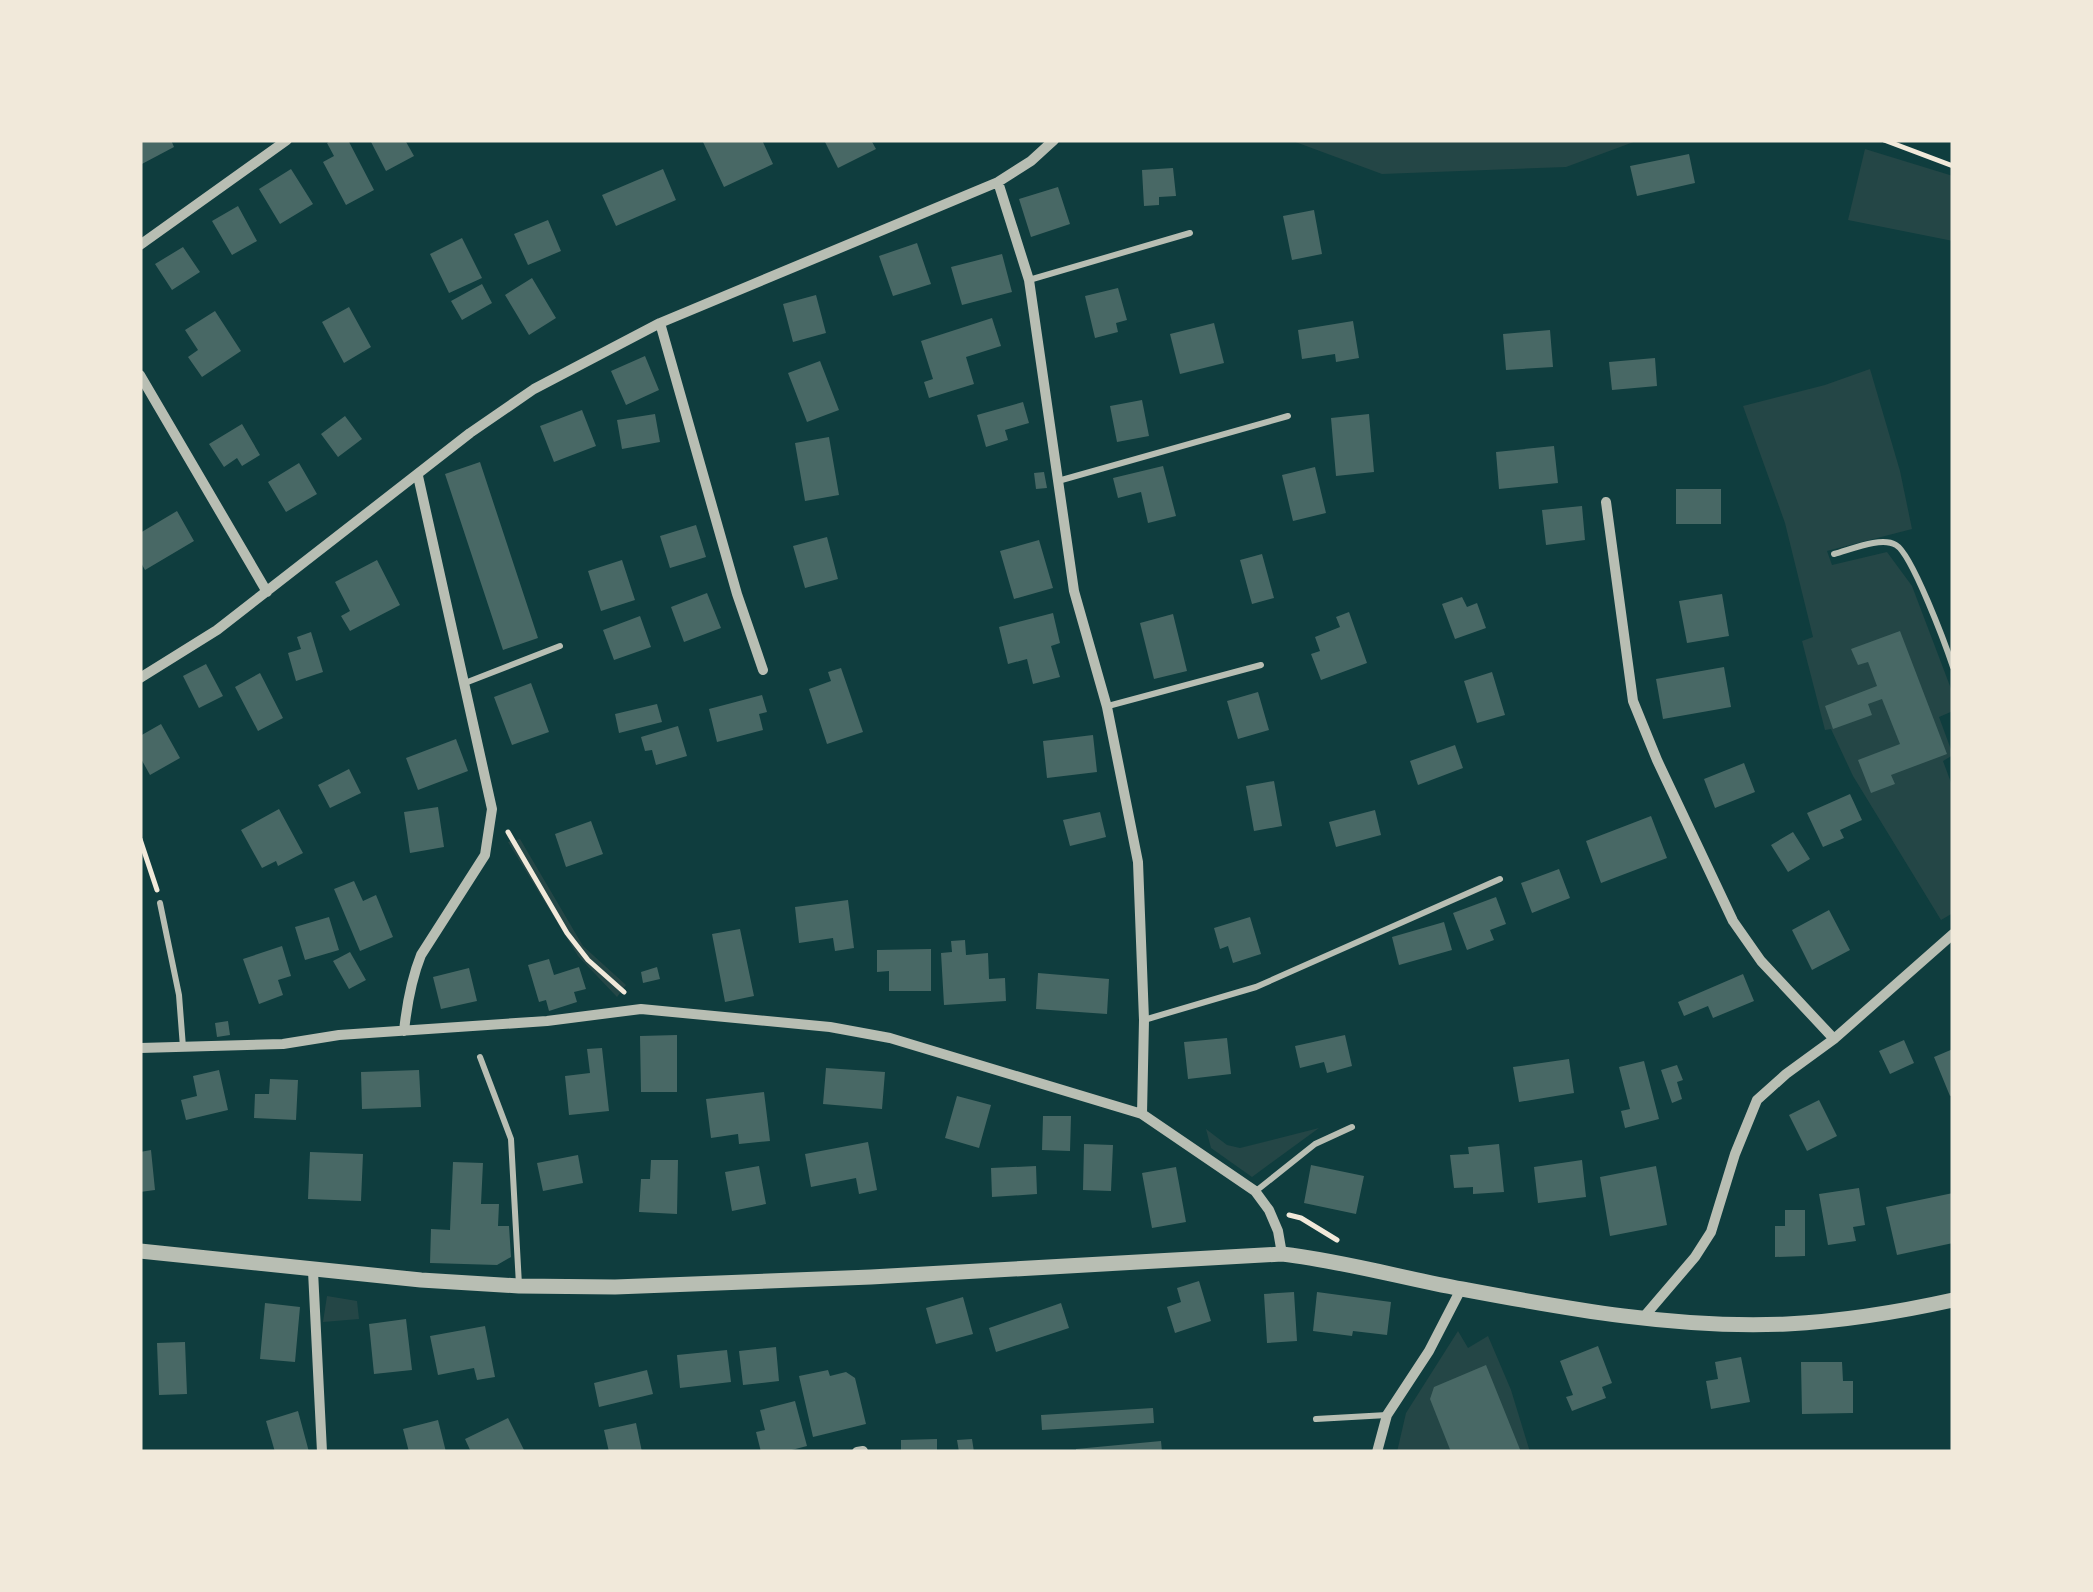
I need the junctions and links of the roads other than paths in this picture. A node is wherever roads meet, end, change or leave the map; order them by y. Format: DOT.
graph roads {
  1 [pos="287,140"];
  2 [pos="1054,140"];
  3 [pos="998,182"];
  4 [pos="1190,232"];
  5 [pos="140,245"];
  6 [pos="1029,280"];
  7 [pos="660,322"];
  8 [pos="140,375"];
  9 [pos="1288,416"];
  10 [pos="418,476"];
  11 [pos="1057,481"];
  12 [pos="1606,502"];
  13 [pos="1834,554"];
  14 [pos="267,592"];
  15 [pos="560,646"];
  16 [pos="1261,665"];
  17 [pos="1953,667"];
  18 [pos="763,670"];
  19 [pos="140,678"];
  20 [pos="464,684"];
  21 [pos="1106,707"];
  22 [pos="1500,879"];
  23 [pos="160,903"];
  24 [pos="1953,934"];
  25 [pos="1144,1020"];
  26 [pos="404,1031"];
  27 [pos="1834,1039"];
  28 [pos="140,1048"];
  29 [pos="183,1048"];
  30 [pos="480,1057"];
  31 [pos="1142,1114"];
  32 [pos="1352,1127"];
  33 [pos="1255,1191"];
  34 [pos="140,1251"];
  35 [pos="1282,1254"];
  36 [pos="313,1271"];
  37 [pos="519,1286"];
  38 [pos="1462,1289"];
  39 [pos="1953,1300"];
  40 [pos="1642,1318"];
  41 [pos="1387,1415"];
  42 [pos="1316,1419"];
  43 [pos="322,1452"];
  44 [pos="1377,1452"];
  1 -- 5 [label="street"];
  2 -- 3 [label="street"];
  3 -- 6 [label="street"];
  3 -- 7 [label="street"];
  4 -- 6 [label="lane"];
  6 -- 11 [label="street"];
  7 -- 10 [label="street"];
  7 -- 18 [label="street"];
  8 -- 14 [label="street"];
  9 -- 11 [label="lane"];
  10 -- 14 [label="street"];
  10 -- 20 [label="street"];
  11 -- 21 [label="street"];
  12 -- 27 [label="street"];
  13 -- 17 [label="lane"];
  14 -- 19 [label="street"];
  15 -- 20 [label="lane"];
  16 -- 21 [label="lane"];
  20 -- 26 [label="street"];
  21 -- 25 [label="street"];
  22 -- 25 [label="lane"];
  23 -- 29 [label="lane"];
  24 -- 27 [label="street"];
  25 -- 31 [label="street"];
  26 -- 29 [label="street"];
  26 -- 31 [label="street"];
  27 -- 40 [label="street"];
  28 -- 29 [label="street"];
  30 -- 37 [label="lane"];
  31 -- 33 [label="street"];
  32 -- 33 [label="lane"];
  33 -- 35 [label="street"];
  34 -- 36 [label="street"];
  35 -- 37 [label="street"];
  35 -- 38 [label="street"];
  36 -- 37 [label="street"];
  36 -- 43 [label="street"];
  38 -- 40 [label="street"];
  38 -- 41 [label="street"];
  39 -- 40 [label="street"];
  41 -- 42 [label="lane"];
  41 -- 44 [label="street"];
}
